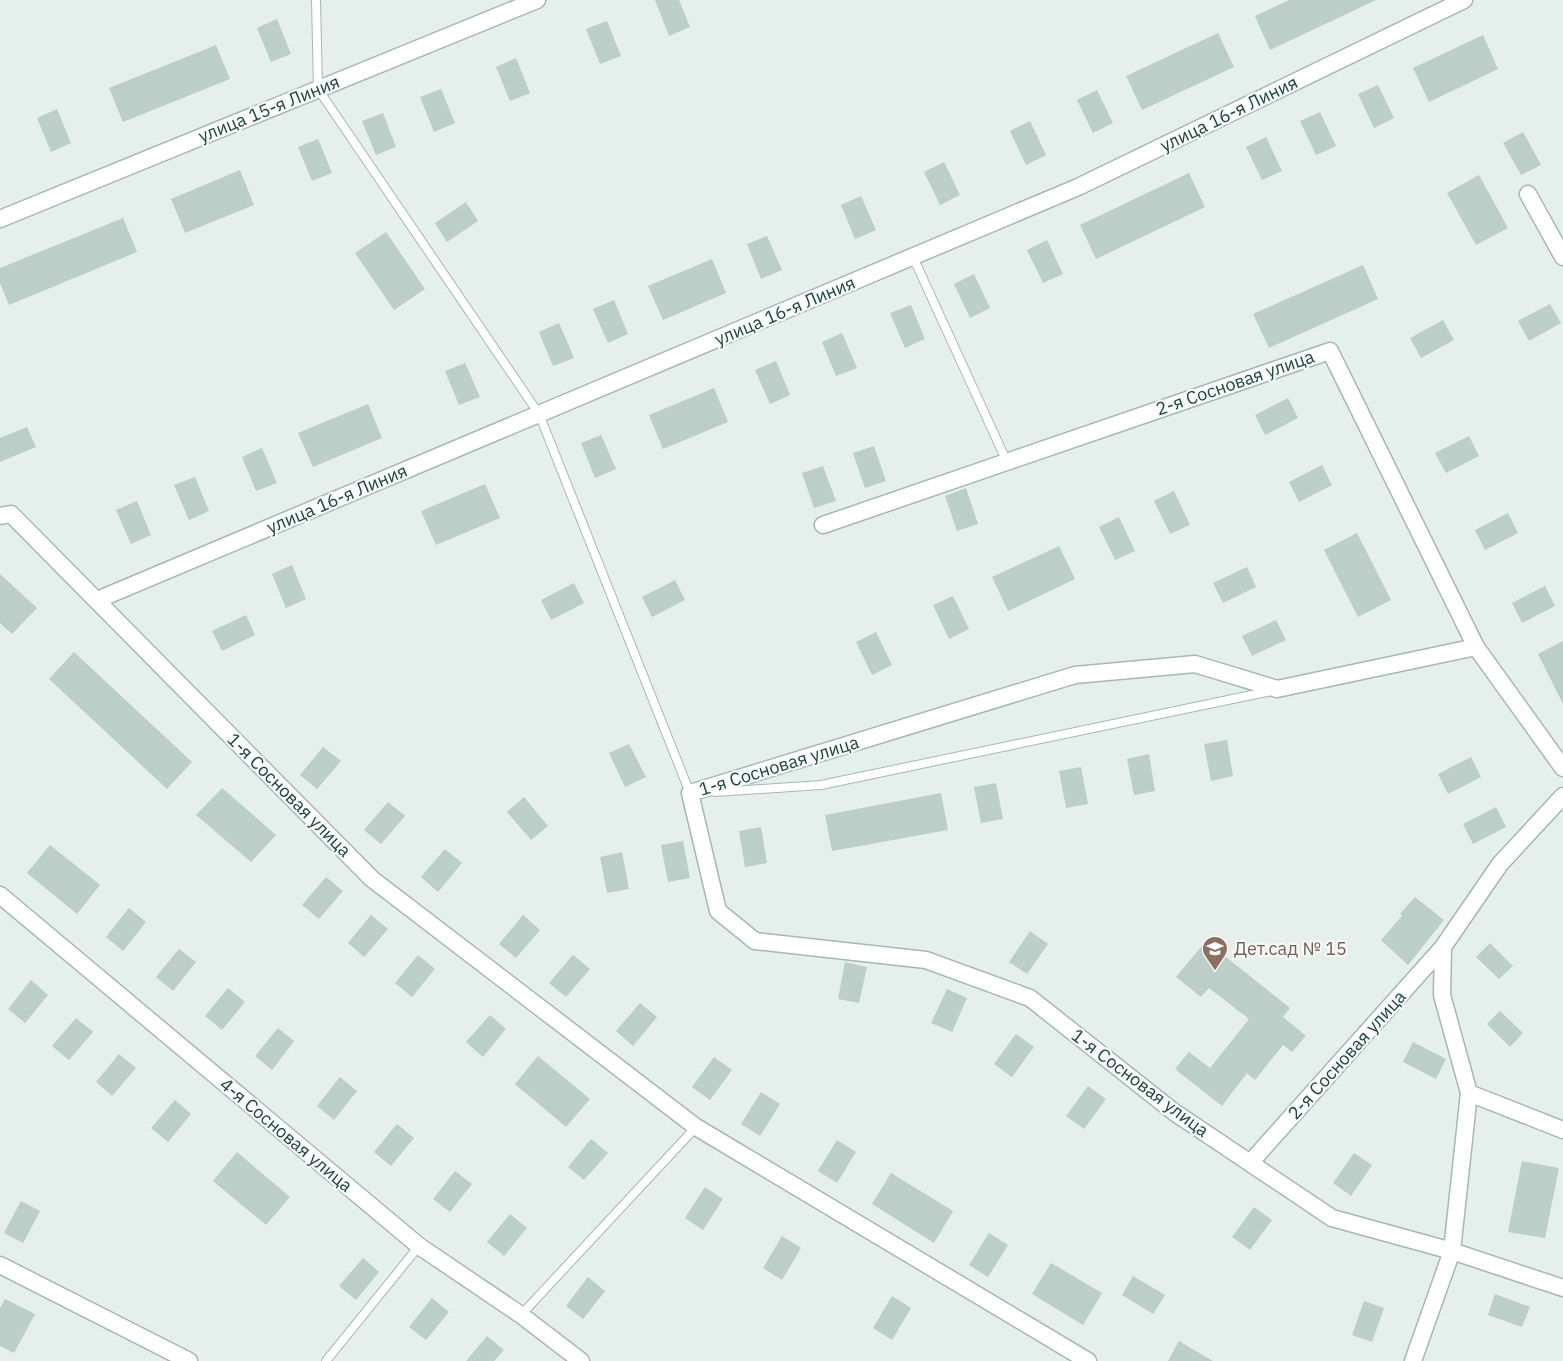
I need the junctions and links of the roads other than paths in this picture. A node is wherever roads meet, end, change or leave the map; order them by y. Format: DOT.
graph roads {
  1 [pos="316,0"];
  2 [pos="537,0"];
  3 [pos="1464,0"];
  4 [pos="318,89"];
  5 [pos="1528,194"];
  6 [pos="0,219"];
  7 [pos="913,257"];
  8 [pos="1563,257"];
  9 [pos="539,414"];
  10 [pos="1007,462"];
  11 [pos="0,516"];
  12 [pos="823,525"];
  13 [pos="97,600"];
  14 [pos="1476,647"];
  15 [pos="1277,689"];
  16 [pos="1563,768"];
  17 [pos="690,794"];
  18 [pos="1563,796"];
  19 [pos="0,896"];
  20 [pos="1443,947"];
  21 [pos="1469,1093"];
  22 [pos="696,1127"];
  23 [pos="1563,1130"];
  24 [pos="1250,1163"];
  25 [pos="419,1246"];
  26 [pos="1452,1251"];
  27 [pos="0,1265"];
  28 [pos="1563,1288"];
  29 [pos="521,1315"];
  30 [pos="189,1361"];
  31 [pos="326,1361"];
  32 [pos="581,1361"];
  33 [pos="1088,1361"];
  34 [pos="1413,1361"];
  1 -- 4 [label="lane"];
  2 -- 4 [label="street, улица 15-я Линия"];
  3 -- 7 [label="street, улица 16-я Линия"];
  4 -- 6 [label="street, улица 15-я Линия"];
  4 -- 9 [label="lane"];
  5 -- 8 [label="street"];
  7 -- 9 [label="street, улица 16-я Линия"];
  7 -- 10 [label="lane"];
  9 -- 13 [label="street, улица 16-я Линия"];
  9 -- 17 [label="lane"];
  10 -- 12 [label="street, 2-я Сосновая улица"];
  10 -- 14 [label="street, 2-я Сосновая улица"];
  11 -- 13 [label="street, 1-я Сосновая улица"];
  13 -- 22 [label="street, 1-я Сосновая улица"];
  14 -- 15 [label="street, 1-я Сосновая улица"];
  14 -- 16 [label="street, 2-я Сосновая улица"];
  15 -- 17 [label="lane"];
  15 -- 17 [label="street, 1-я Сосновая улица"];
  17 -- 24 [label="street, 1-я Сосновая улица"];
  18 -- 20 [label="street, 2-я Сосновая улица"];
  19 -- 25 [label="street, 4-я Сосновая улица"];
  20 -- 21 [label="street"];
  20 -- 24 [label="street, 2-я Сосновая улица"];
  21 -- 23 [label="street"];
  21 -- 26 [label="street"];
  22 -- 29 [label="lane"];
  22 -- 33 [label="street, 1-я Сосновая улица"];
  24 -- 26 [label="street, 1-я Сосновая улица"];
  25 -- 29 [label="street, 4-я Сосновая улица"];
  25 -- 31 [label="lane"];
  26 -- 28 [label="street, 1-я Сосновая улица"];
  26 -- 34 [label="street"];
  27 -- 30 [label="street"];
  29 -- 32 [label="street, 4-я Сосновая улица"];
}
